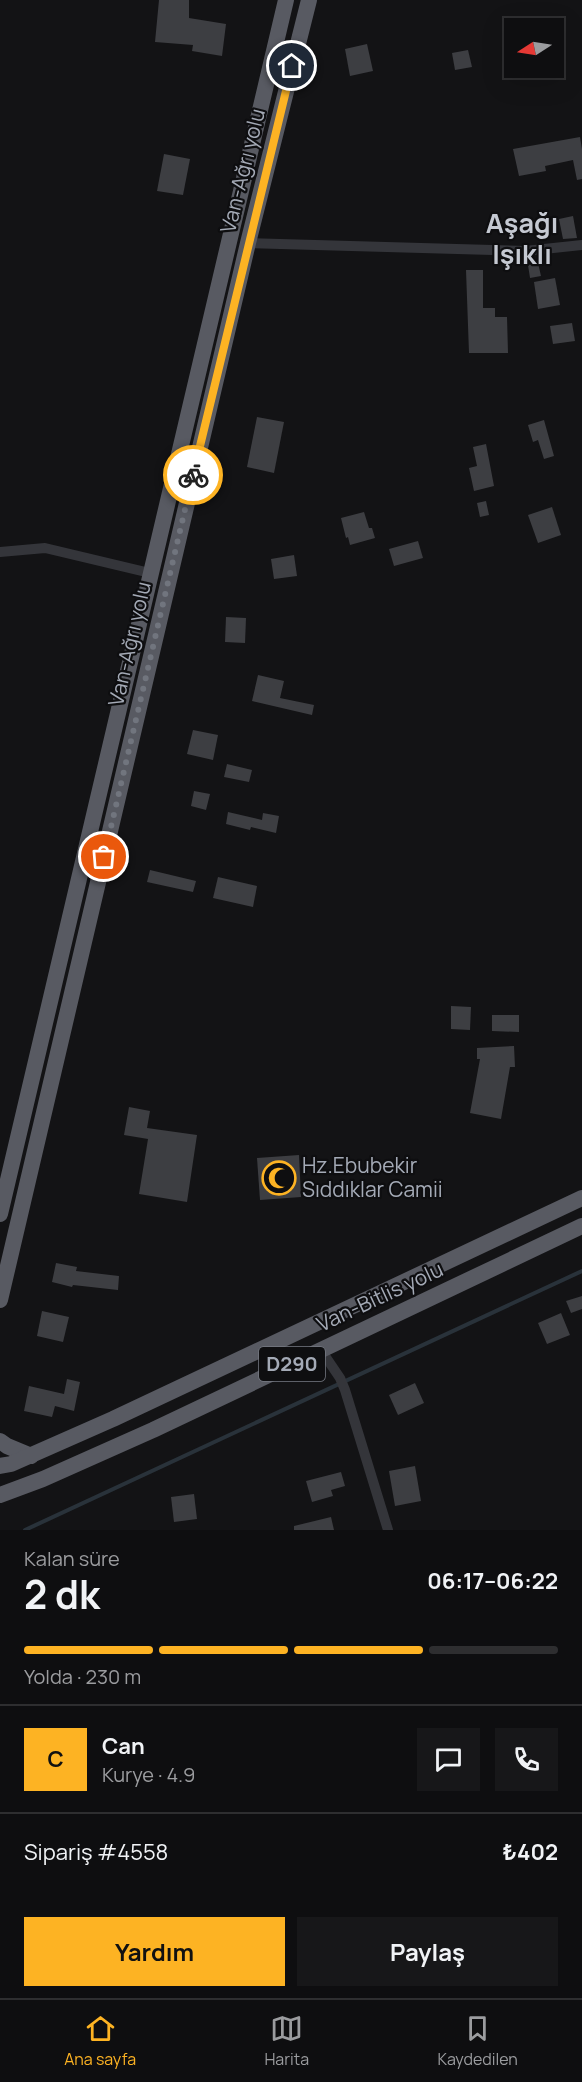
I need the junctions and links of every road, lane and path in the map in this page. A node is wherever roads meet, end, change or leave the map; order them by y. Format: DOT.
graph roads {
  1 [pos="286,0"];
  2 [pos="309,0"];
  3 [pos="248,243"];
  4 [pos="582,245"];
  5 [pos="0,552"];
  6 [pos="150,573"];
  7 [pos="582,1198"];
  8 [pos="0,1214"];
  9 [pos="582,1226"];
  10 [pos="0,1300"];
  11 [pos="321,1350"];
  12 [pos="0,1441"];
  13 [pos="31,1455"];
  14 [pos="0,1466"];
  15 [pos="4,1495"];
  16 [pos="388,1530"];
  1 -- 6 [label="highway, Van-Ağrı yolu"];
  2 -- 3 [label="highway, Van-Ağrı yolu"];
  3 -- 4 [label="street"];
  3 -- 10 [label="highway, Van-Ağrı yolu"];
  5 -- 6 [label="street"];
  6 -- 8 [label="highway, Van-Ağrı yolu"];
  7 -- 13 [label="highway, Van-Bitlis yolu / D290"];
  9 -- 11 [label="highway, Van-Bitlis yolu / D290"];
  11 -- 15 [label="highway, Van-Bitlis yolu / D290"];
  11 -- 16 [label="street"];
  12 -- 13 [label="highway"];
  13 -- 14 [label="highway, Van-Bitlis yolu / D290"];
}
